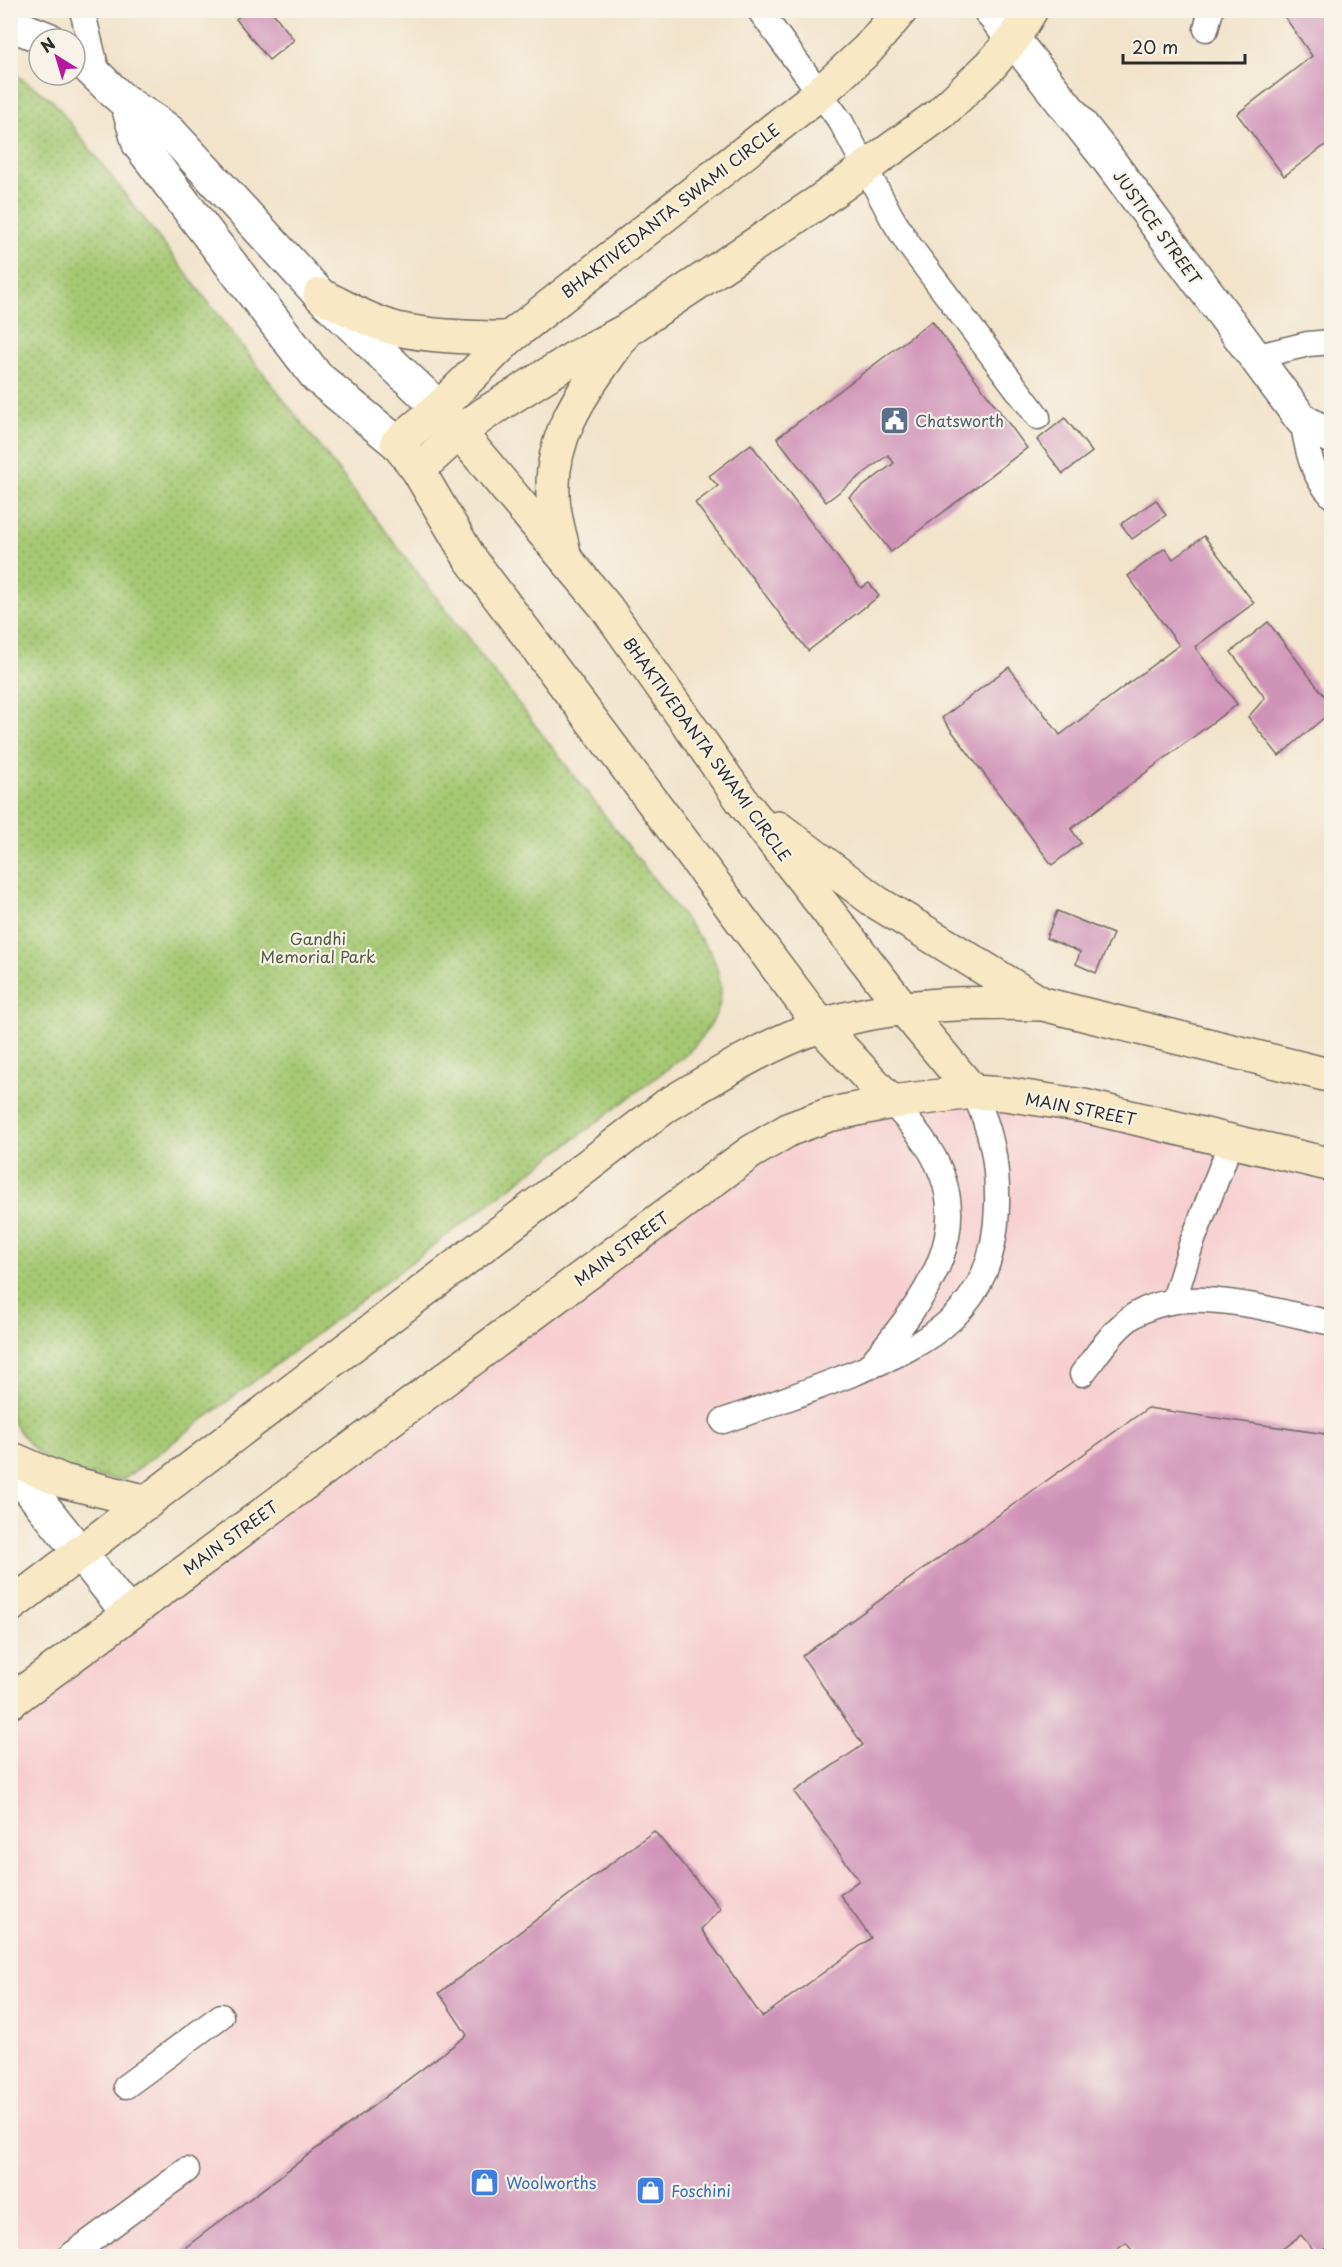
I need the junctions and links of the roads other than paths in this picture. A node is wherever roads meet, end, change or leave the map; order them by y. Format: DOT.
graph roads {
  1 [pos="82,10"];
  2 [pos="759,10"];
  3 [pos="901,10"];
  4 [pos="990,10"];
  5 [pos="1031,10"];
  6 [pos="10,24"];
  7 [pos="84,27"];
  8 [pos="27,31"];
  9 [pos="1014,38"];
  10 [pos="87,65"];
  11 [pos="821,92"];
  12 [pos="127,103"];
  13 [pos="867,167"];
  14 [pos="320,295"];
  15 [pos="627,330"];
  16 [pos="509,338"];
  17 [pos="1332,342"];
  18 [pos="1254,357"];
  19 [pos="1038,417"];
  20 [pos="450,420"];
  21 [pos="1302,420"];
  22 [pos="1332,437"];
  23 [pos="397,443"];
  24 [pos="418,470"];
  25 [pos="1332,496"];
  26 [pos="564,557"];
  27 [pos="743,802"];
  28 [pos="1043,1004"];
  29 [pos="903,1008"];
  30 [pos="821,1026"];
  31 [pos="1332,1076"];
  32 [pos="973,1092"];
  33 [pos="891,1102"];
  34 [pos="1231,1142"];
  35 [pos="1332,1165"];
  36 [pos="1174,1300"];
  37 [pos="1332,1323"];
  38 [pos="868,1368"];
  39 [pos="1082,1374"];
  40 [pos="723,1421"];
  41 [pos="10,1458"];
  42 [pos="10,1465"];
  43 [pos="148,1502"];
  44 [pos="81,1554"];
  45 [pos="10,1606"];
  46 [pos="128,1613"];
  47 [pos="10,1702"];
  48 [pos="221,2016"];
  49 [pos="126,2086"];
  50 [pos="187,2170"];
  51 [pos="70,2256"];
  1 -- 7 [label="lane"];
  2 -- 11 [label="lane"];
  3 -- 11 [label="street, BHAKTIVEDANTA SWAMI CIRCLE"];
  4 -- 9 [label="street, JUSTICE STREET"];
  5 -- 9 [label="street"];
  6 -- 8 [label="street"];
  9 -- 13 [label="street"];
  9 -- 18 [label="street, JUSTICE STREET"];
  10 -- 12 [label="street, BHAKTIVEDANTA SWAMI CIRCLE"];
  11 -- 13 [label="lane"];
  11 -- 16 [label="street, BHAKTIVEDANTA SWAMI CIRCLE"];
  12 -- 14 [label="street, BHAKTIVEDANTA SWAMI CIRCLE"];
  12 -- 23 [label="street, BHAKTIVEDANTA SWAMI CIRCLE"];
  13 -- 15 [label="street"];
  13 -- 19 [label="lane"];
  14 -- 16 [label="street"];
  14 -- 20 [label="street, BHAKTIVEDANTA SWAMI CIRCLE"];
  15 -- 20 [label="street"];
  15 -- 26 [label="street"];
  16 -- 20 [label="street, BHAKTIVEDANTA SWAMI CIRCLE"];
  17 -- 18 [label="lane"];
  18 -- 21 [label="street, JUSTICE STREET"];
  20 -- 23 [label="street, BHAKTIVEDANTA SWAMI CIRCLE"];
  20 -- 24 [label="street"];
  20 -- 26 [label="street, BHAKTIVEDANTA SWAMI CIRCLE"];
  21 -- 22 [label="street, JUSTICE STREET"];
  21 -- 25 [label="lane"];
  23 -- 24 [label="street, BHAKTIVEDANTA SWAMI CIRCLE"];
  24 -- 30 [label="street, BHAKTIVEDANTA SWAMI CIRCLE"];
  26 -- 27 [label="street, BHAKTIVEDANTA SWAMI CIRCLE"];
  27 -- 28 [label="street"];
  27 -- 29 [label="street, BHAKTIVEDANTA SWAMI CIRCLE"];
  28 -- 29 [label="street"];
  28 -- 31 [label="street"];
  29 -- 30 [label="street"];
  29 -- 32 [label="street, BHAKTIVEDANTA SWAMI CIRCLE"];
  30 -- 33 [label="street, BHAKTIVEDANTA SWAMI CIRCLE"];
  30 -- 43 [label="street"];
  32 -- 33 [label="street, MAIN STREET"];
  32 -- 34 [label="street, MAIN STREET"];
  32 -- 38 [label="lane"];
  33 -- 38 [label="lane"];
  33 -- 46 [label="street, MAIN STREET"];
  34 -- 35 [label="street, MAIN STREET"];
  34 -- 36 [label="lane"];
  36 -- 37 [label="lane"];
  36 -- 39 [label="lane"];
  38 -- 40 [label="lane"];
  41 -- 43 [label="street"];
  42 -- 44 [label="street"];
  43 -- 44 [label="street"];
  44 -- 45 [label="street"];
  44 -- 46 [label="street"];
  46 -- 47 [label="street, MAIN STREET"];
  48 -- 49 [label="lane"];
  50 -- 51 [label="lane"];
}
